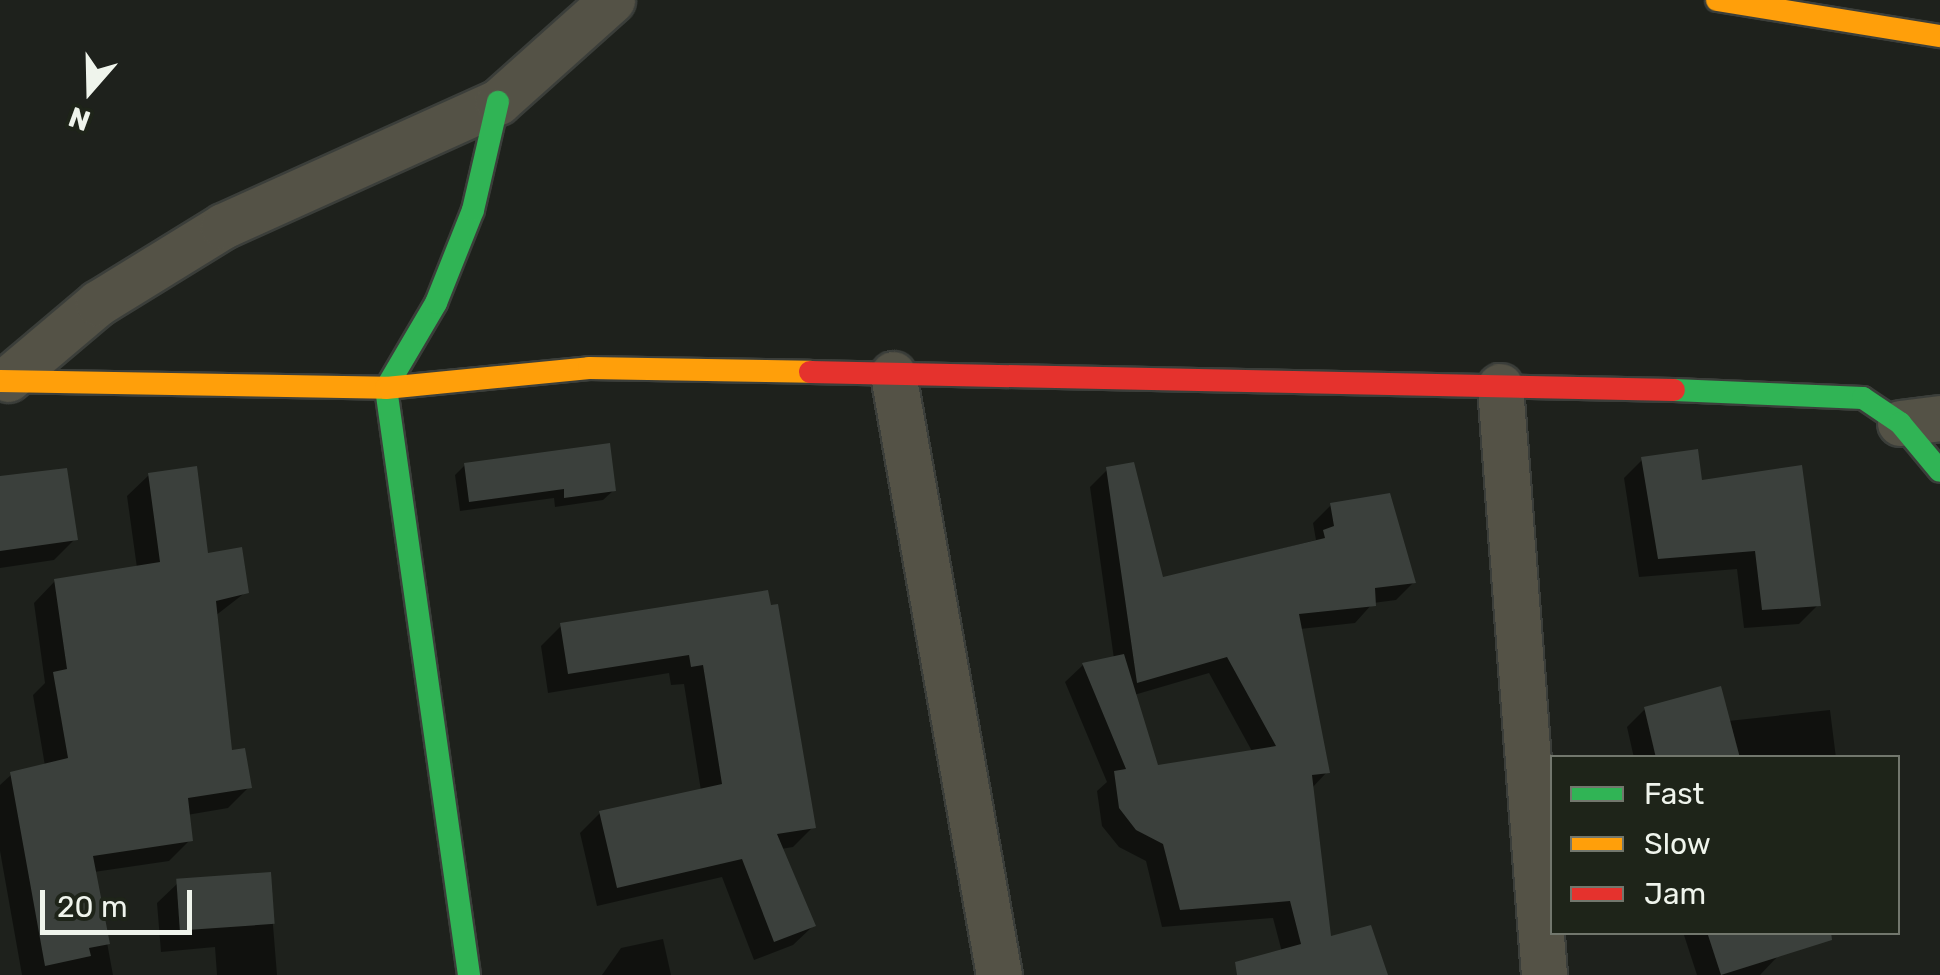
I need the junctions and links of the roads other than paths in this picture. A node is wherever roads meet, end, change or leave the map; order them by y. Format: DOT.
graph roads {
  1 [pos="612,0"];
  2 [pos="1717,0"];
  3 [pos="1940,36"];
  4 [pos="498,102"];
  5 [pos="893,374"];
  6 [pos="4,380"];
  7 [pos="1500,386"];
  8 [pos="386,388"];
  9 [pos="1920,420"];
  10 [pos="1940,472"];
  11 [pos="469,975"];
  12 [pos="999,975"];
  13 [pos="1544,975"];
  1 -- 4 [label="street"];
  2 -- 3 [label="street"];
  4 -- 6 [label="street"];
  4 -- 8 [label="street"];
  5 -- 7 [label="street"];
  5 -- 8 [label="street"];
  5 -- 12 [label="street"];
  6 -- 8 [label="street"];
  7 -- 9 [label="street"];
  7 -- 13 [label="street"];
  8 -- 11 [label="street"];
  9 -- 10 [label="street"];
}
